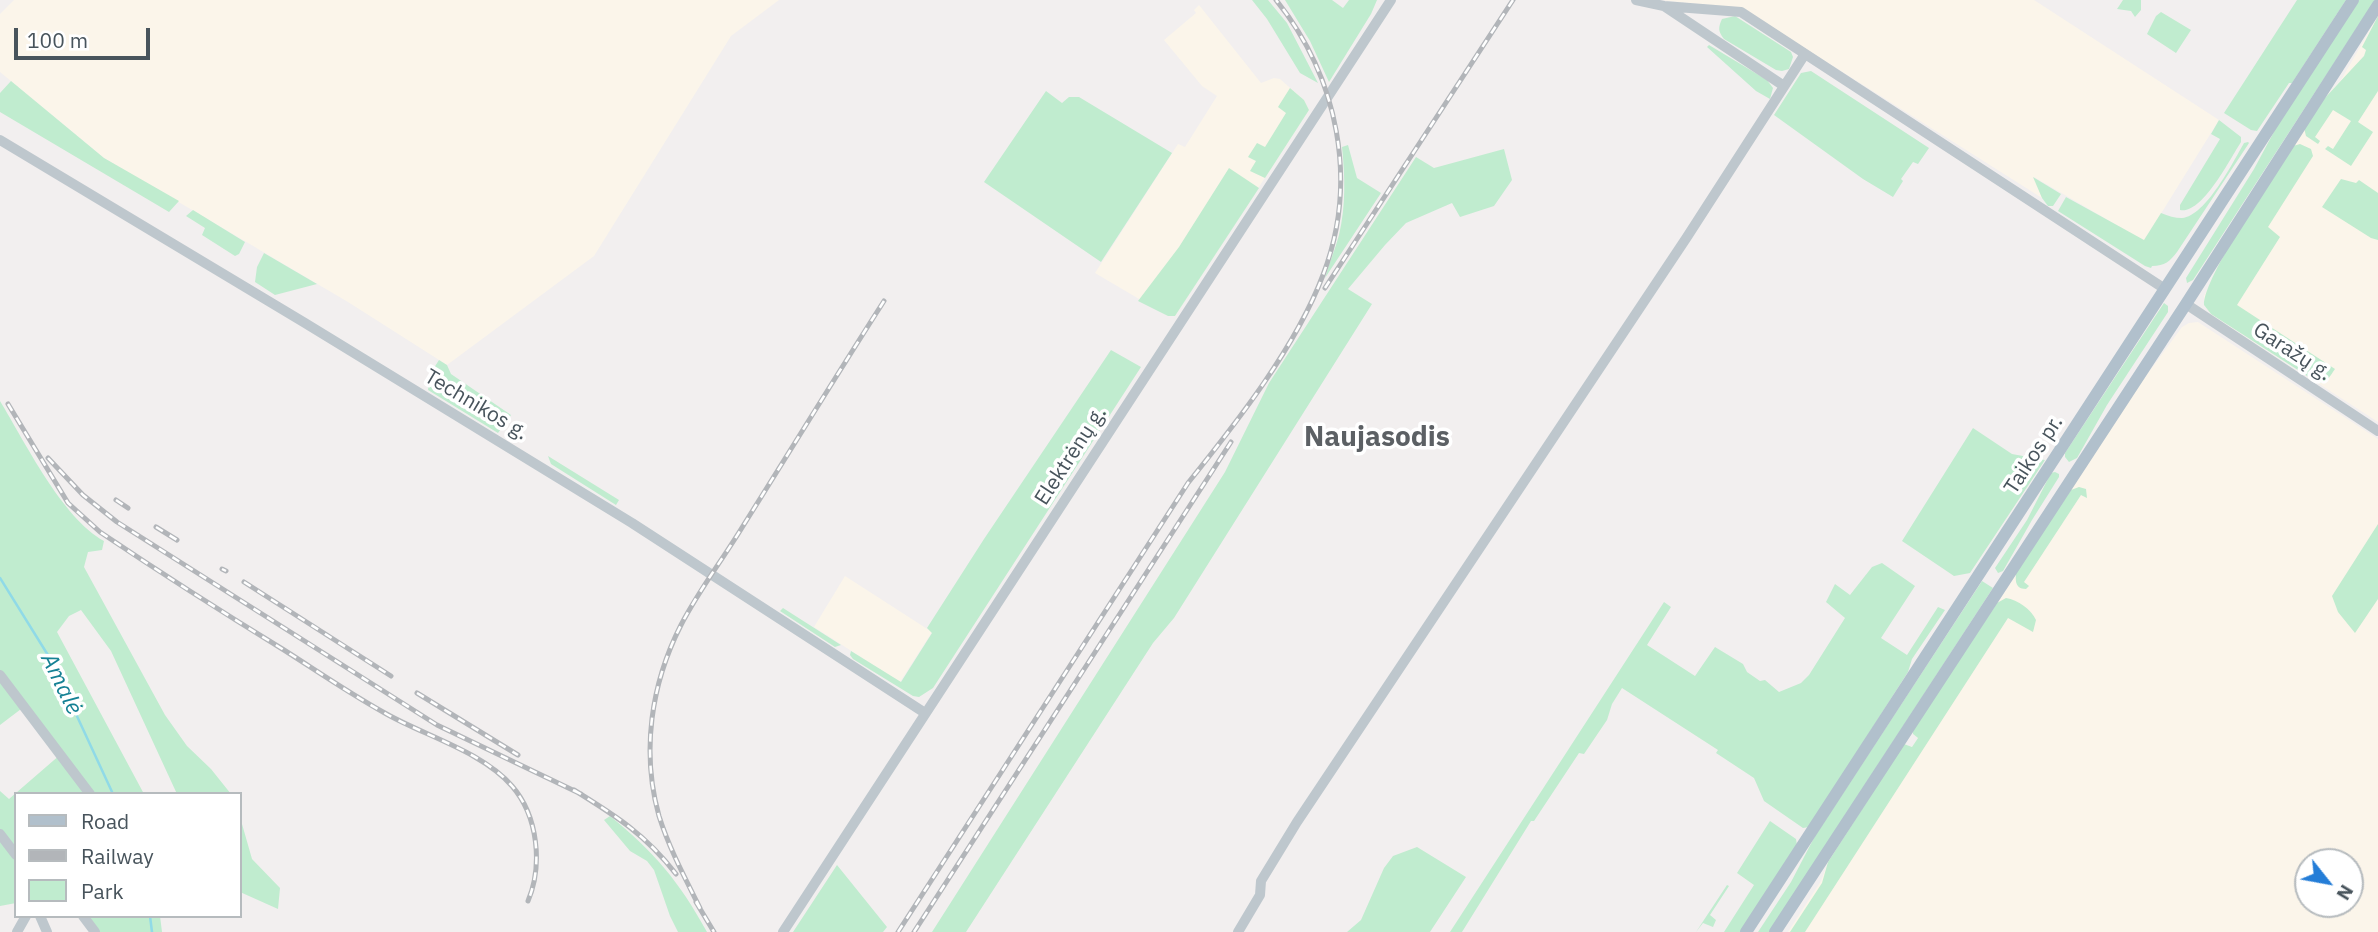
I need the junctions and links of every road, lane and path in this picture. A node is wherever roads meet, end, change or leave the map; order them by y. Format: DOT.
graph roads {
  1 [pos="1391,0"];
  2 [pos="1636,0"];
  3 [pos="2353,0"];
  4 [pos="2378,5"];
  5 [pos="1664,6"];
  6 [pos="1805,54"];
  7 [pos="1784,86"];
  8 [pos="0,140"];
  9 [pos="2165,289"];
  10 [pos="2186,304"];
  11 [pos="2378,431"];
  12 [pos="2052,462"];
  13 [pos="2070,478"];
  14 [pos="1983,569"];
  15 [pos="2002,582"];
  16 [pos="0,675"];
  17 [pos="925,713"];
  18 [pos="88,792"];
  19 [pos="2,839"];
  20 [pos="14,853"];
  21 [pos="783,932"];
  22 [pos="1238,932"];
  23 [pos="1747,932"];
  24 [pos="1775,932"];
  1 -- 17 [label="street, Elektrėnų g."];
  2 -- 5 [label="street"];
  3 -- 9 [label="main road, Taikos pr."];
  4 -- 10 [label="main road, Taikos pr."];
  5 -- 6 [label="street"];
  5 -- 7 [label="street"];
  6 -- 7 [label="street"];
  6 -- 9 [label="street"];
  7 -- 22 [label="street"];
  8 -- 17 [label="street, Technikos g."];
  9 -- 10 [label="main road"];
  9 -- 12 [label="main road, Taikos pr."];
  10 -- 11 [label="street, Garažų g."];
  10 -- 13 [label="main road, Taikos pr."];
  12 -- 13 [label="main road"];
  12 -- 14 [label="main road, Taikos pr."];
  13 -- 15 [label="main road, Taikos pr."];
  14 -- 15 [label="main road"];
  14 -- 23 [label="main road, Taikos pr."];
  15 -- 24 [label="main road, Taikos pr."];
  16 -- 18 [label="street"];
  17 -- 21 [label="street, Elektrėnų g."];
  19 -- 20 [label="street"];
}
